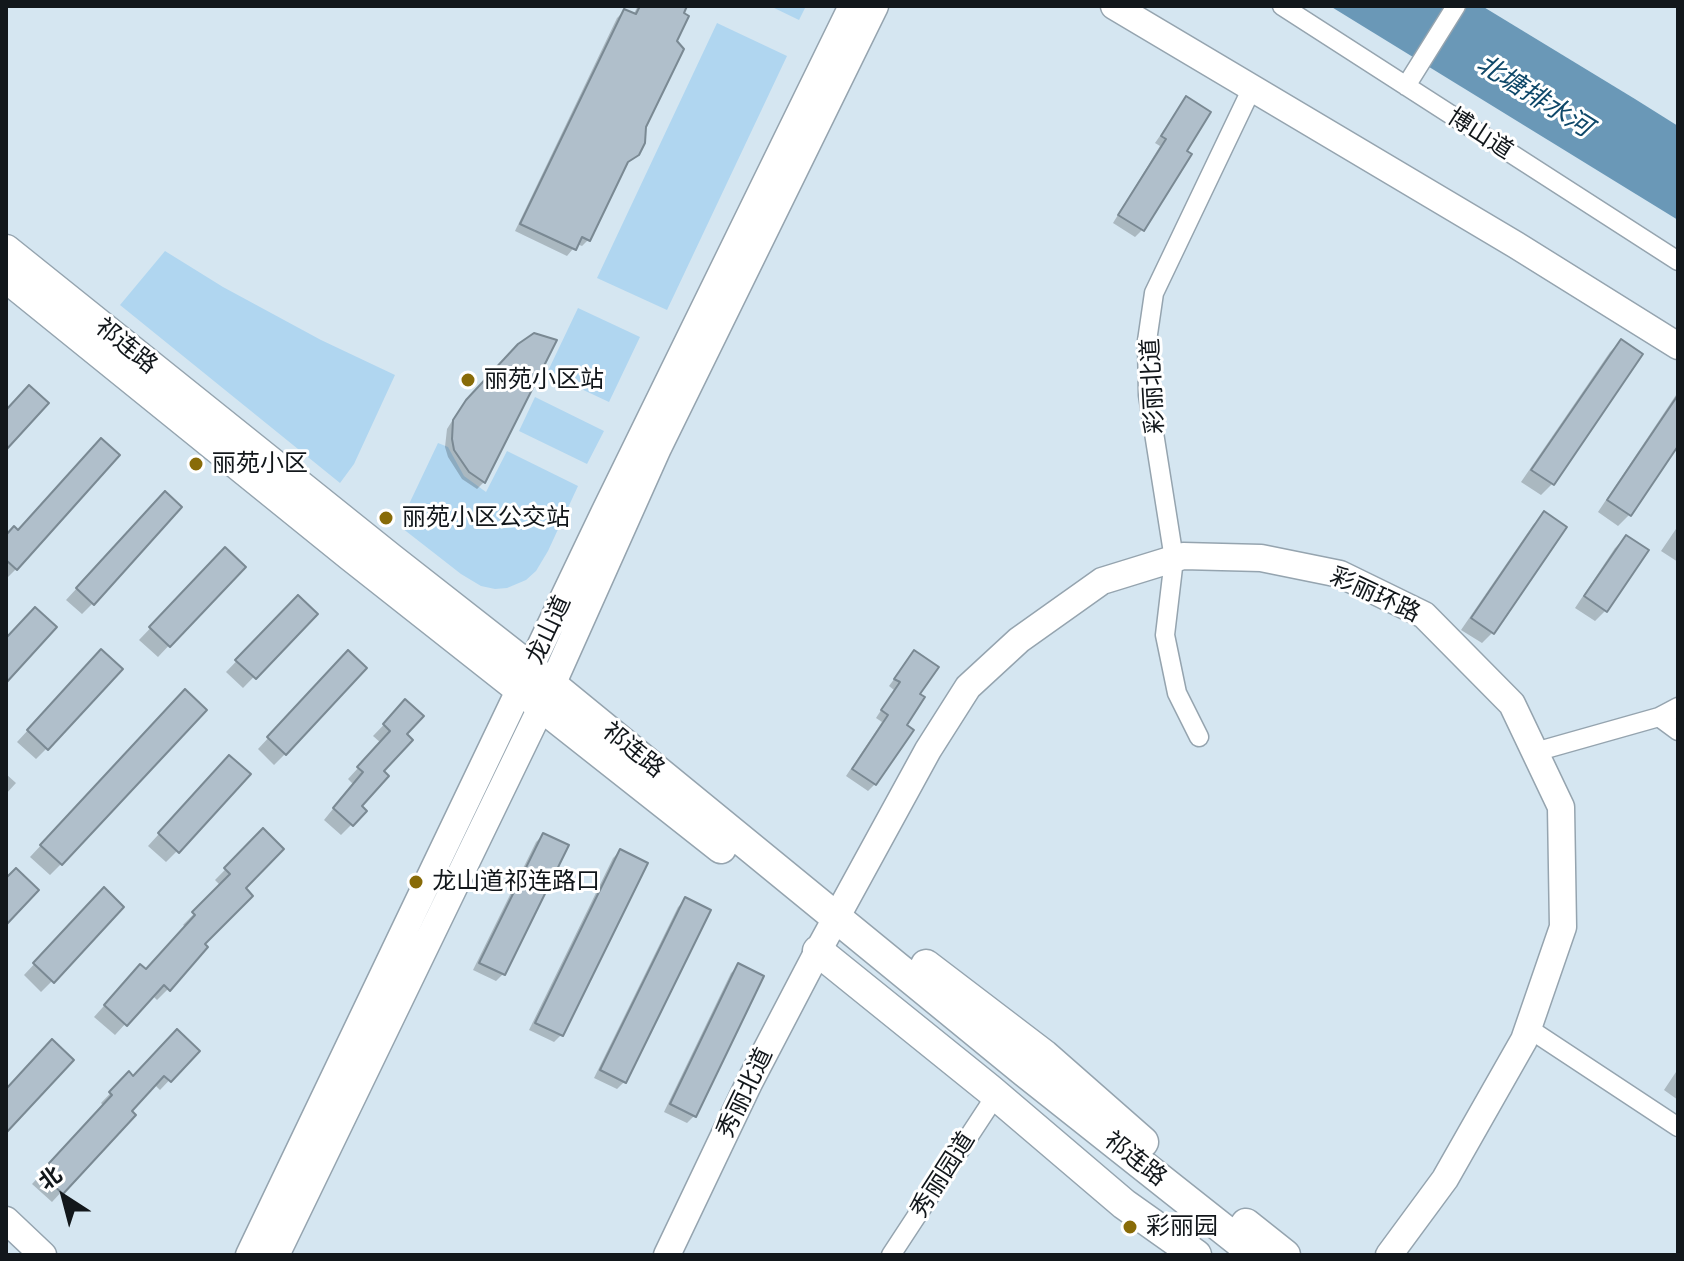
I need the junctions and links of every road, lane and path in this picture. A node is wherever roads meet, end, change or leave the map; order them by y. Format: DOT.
graph roads {
  1 [pos="852,6"];
  2 [pos="875,6"];
  3 [pos="1114,6"];
  4 [pos="1282,6"];
  5 [pos="1456,6"];
  6 [pos="1406,86"];
  7 [pos="1251,90"];
  8 [pos="6,250"];
  9 [pos="1678,261"];
  10 [pos="6,277"];
  11 [pos="1678,346"];
  12 [pos="1174,559"];
  13 [pos="536,687"];
  14 [pos="1678,707"];
  15 [pos="1659,717"];
  16 [pos="1678,731"];
  17 [pos="1199,737"];
  18 [pos="1535,752"];
  19 [pos="832,925"];
  20 [pos="1528,1028"];
  21 [pos="996,1095"];
  22 [pos="1678,1127"];
  23 [pos="6,1220"];
  24 [pos="6,1239"];
  25 [pos="24,1255"];
  26 [pos="43,1255"];
  27 [pos="249,1255"];
  28 [pos="276,1255"];
  29 [pos="667,1255"];
  30 [pos="891,1255"];
  31 [pos="1196,1255"];
  32 [pos="1228,1255"];
  33 [pos="1256,1255"];
  34 [pos="1285,1255"];
  35 [pos="1389,1255"];
  1 -- 13 [label="main road, 龙山道"];
  2 -- 13 [label="main road, 龙山道"];
  3 -- 7 [label="main road"];
  4 -- 6 [label="street, 博山道"];
  5 -- 6 [label="street"];
  6 -- 9 [label="street, 博山道"];
  7 -- 11 [label="main road"];
  7 -- 12 [label="street, 彩丽北道"];
  8 -- 13 [label="main road, 祁连路"];
  10 -- 13 [label="main road, 祁连路"];
  12 -- 17 [label="street, 彩丽北道"];
  12 -- 18 [label="main road, 彩丽环路"];
  12 -- 19 [label="main road, 彩丽环路"];
  13 -- 19 [label="main road, 祁连路"];
  13 -- 27 [label="main road, 龙山道"];
  13 -- 28 [label="main road, 龙山道"];
  14 -- 15 [label="street"];
  15 -- 16 [label="street"];
  15 -- 18 [label="street"];
  18 -- 20 [label="main road, 彩丽环路"];
  19 -- 21 [label="main road"];
  19 -- 29 [label="main road, 秀丽北道"];
  19 -- 32 [label="main road, 祁连路"];
  19 -- 33 [label="main road, 祁连路"];
  19 -- 34 [label="main road"];
  20 -- 22 [label="street"];
  20 -- 35 [label="main road, 彩丽环路"];
  21 -- 30 [label="street, 秀丽园道"];
  21 -- 31 [label="main road"];
  23 -- 26 [label="main road"];
  24 -- 25 [label="main road"];
}
